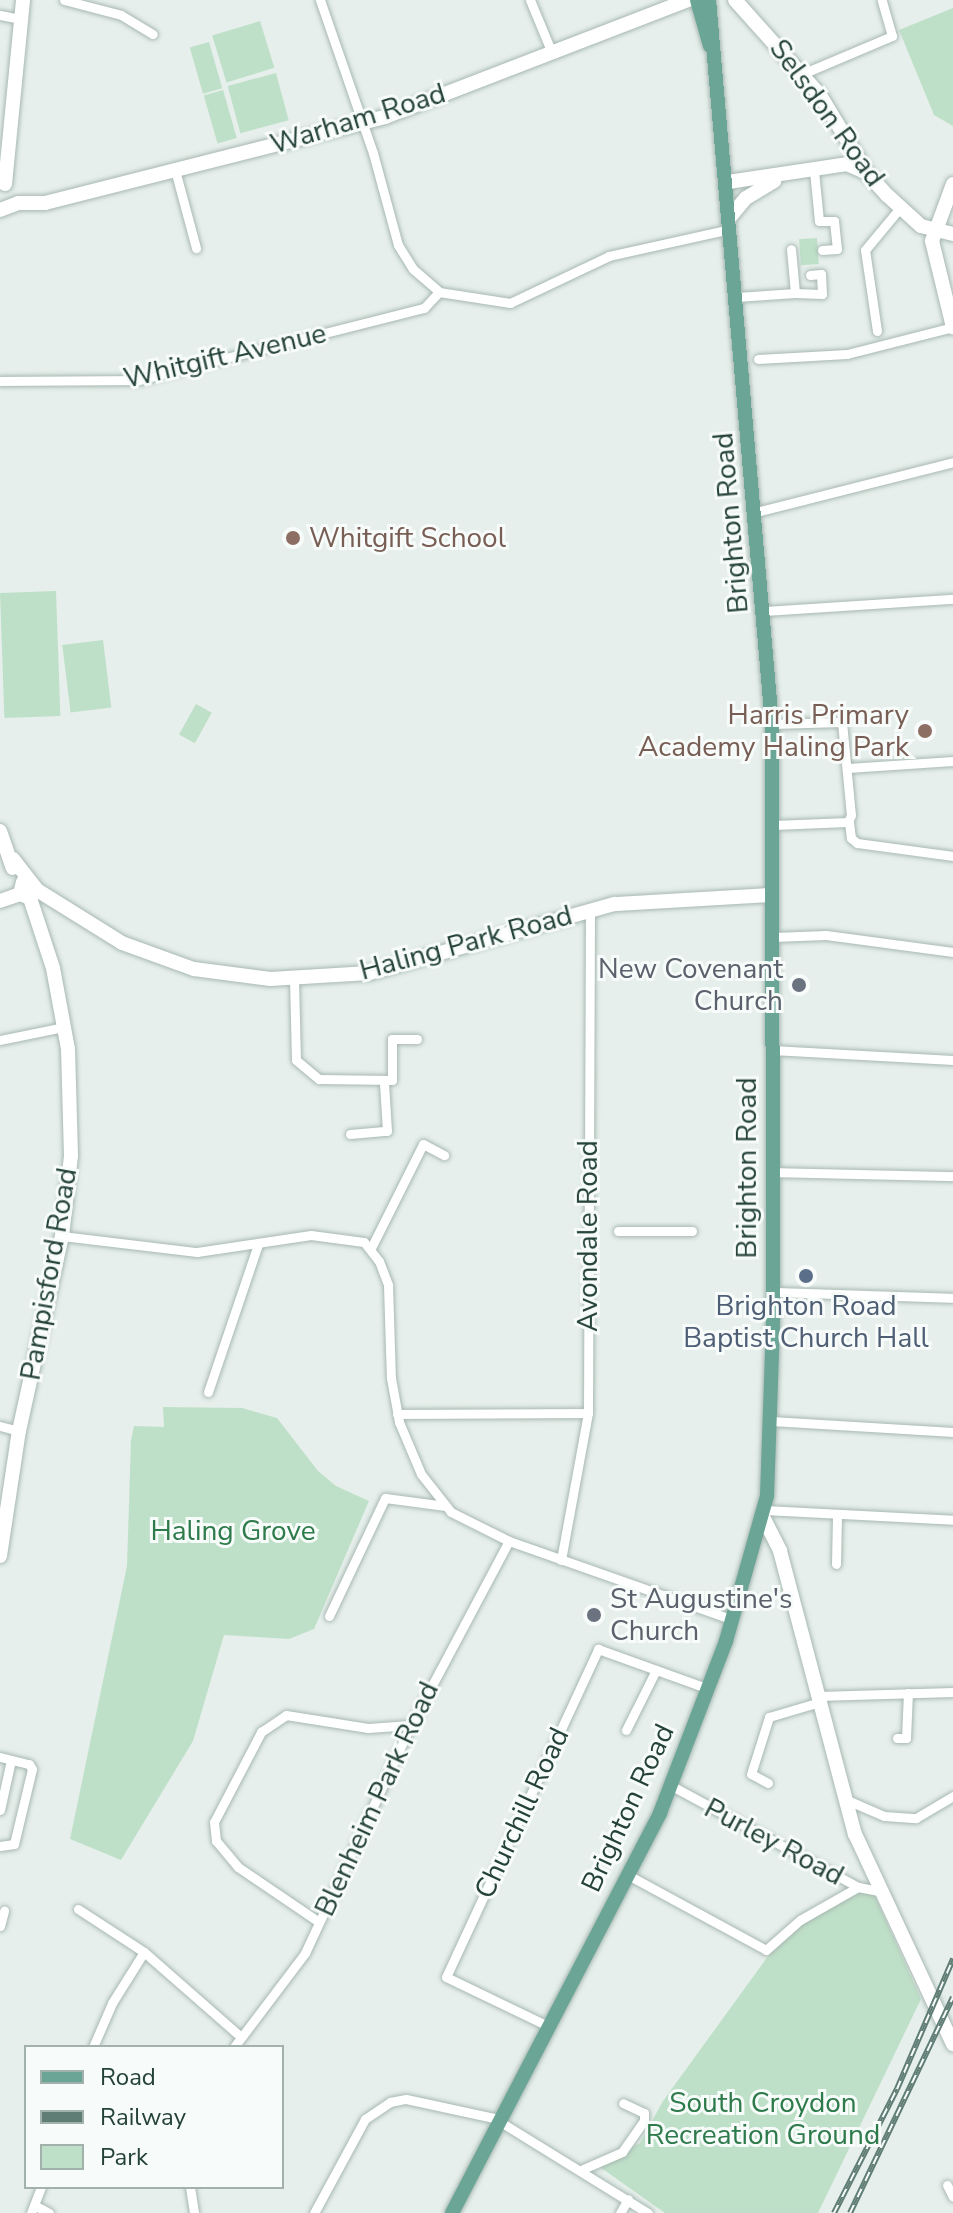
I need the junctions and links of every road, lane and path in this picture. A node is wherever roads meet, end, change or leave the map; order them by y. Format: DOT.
graph roads {
  1 [pos="23,0"];
  2 [pos="64,0"];
  3 [pos="320,0"];
  4 [pos="530,0"];
  5 [pos="688,0"];
  6 [pos="697,0"];
  7 [pos="709,0"];
  8 [pos="735,0"];
  9 [pos="882,0"];
  10 [pos="0,15"];
  11 [pos="20,19"];
  12 [pos="153,34"];
  13 [pos="552,53"];
  14 [pos="714,57"];
  15 [pos="802,74"];
  16 [pos="360,124"];
  17 [pos="840,128"];
  18 [pos="851,165"];
  19 [pos="175,170"];
  20 [pos="814,171"];
  21 [pos="867,173"];
  22 [pos="789,175"];
  23 [pos="728,182"];
  24 [pos="953,184"];
  25 [pos="3,185"];
  26 [pos="18,203"];
  27 [pos="900,208"];
  28 [pos="0,213"];
  29 [pos="731,223"];
  30 [pos="933,231"];
  31 [pos="953,234"];
  32 [pos="196,248"];
  33 [pos="791,249"];
  34 [pos="822,250"];
  35 [pos="810,275"];
  36 [pos="439,292"];
  37 [pos="795,293"];
  38 [pos="737,297"];
  39 [pos="953,327"];
  40 [pos="877,331"];
  41 [pos="758,359"];
  42 [pos="0,381"];
  43 [pos="953,462"];
  44 [pos="756,512"];
  45 [pos="953,599"];
  46 [pos="765,611"];
  47 [pos="772,724"];
  48 [pos="953,761"];
  49 [pos="848,768"];
  50 [pos="849,822"];
  51 [pos="773,825"];
  52 [pos="0,831"];
  53 [pos="953,856"];
  54 [pos="28,889"];
  55 [pos="772,895"];
  56 [pos="0,901"];
  57 [pos="590,910"];
  58 [pos="68,912"];
  59 [pos="42,930"];
  60 [pos="773,937"];
  61 [pos="953,952"];
  62 [pos="294,979"];
  63 [pos="64,1027"];
  64 [pos="417,1039"];
  65 [pos="0,1040"];
  66 [pos="772,1050"];
  67 [pos="953,1060"];
  68 [pos="384,1083"];
  69 [pos="350,1134"];
  70 [pos="444,1155"];
  71 [pos="773,1172"];
  72 [pos="953,1176"];
  73 [pos="618,1231"];
  74 [pos="692,1231"];
  75 [pos="62,1236"];
  76 [pos="258,1244"];
  77 [pos="371,1248"];
  78 [pos="773,1292"];
  79 [pos="953,1298"];
  80 [pos="208,1392"];
  81 [pos="588,1413"];
  82 [pos="397,1414"];
  83 [pos="772,1421"];
  84 [pos="0,1426"];
  85 [pos="19,1431"];
  86 [pos="953,1432"];
  87 [pos="445,1506"];
  88 [pos="764,1514"];
  89 [pos="837,1515"];
  90 [pos="953,1520"];
  91 [pos="757,1538"];
  92 [pos="509,1541"];
  93 [pos="780,1551"];
  94 [pos="0,1556"];
  95 [pos="561,1560"];
  96 [pos="836,1564"];
  97 [pos="329,1616"];
  98 [pos="733,1620"];
  99 [pos="656,1670"];
  100 [pos="709,1689"];
  101 [pos="953,1692"];
  102 [pos="908,1693"];
  103 [pos="819,1699"];
  104 [pos="411,1725"];
  105 [pos="626,1730"];
  106 [pos="897,1738"];
  107 [pos="0,1757"];
  108 [pos="11,1760"];
  109 [pos="768,1783"];
  110 [pos="672,1786"];
  111 [pos="953,1796"];
  112 [pos="847,1800"];
  113 [pos="0,1810"];
  114 [pos="0,1846"];
  115 [pos="628,1875"];
  116 [pos="858,1887"];
  117 [pos="879,1891"];
  118 [pos="78,1909"];
  119 [pos="4,1911"];
  120 [pos="319,1922"];
  121 [pos="0,1926"];
  122 [pos="144,1952"];
  123 [pos="550,2027"];
  124 [pos="240,2036"];
  125 [pos="952,2039"];
  126 [pos="94,2045"];
  127 [pos="235,2045"];
  128 [pos="623,2103"];
  129 [pos="501,2122"];
  130 [pos="583,2169"];
  131 [pos="947,2185"];
  132 [pos="40,2189"];
  133 [pos="190,2189"];
  134 [pos="953,2197"];
  135 [pos="628,2199"];
  136 [pos="32,2209"];
  137 [pos="49,2213"];
  138 [pos="194,2213"];
  139 [pos="314,2213"];
  140 [pos="452,2213"];
  141 [pos="620,2213"];
  142 [pos="648,2213"];
  1 -- 11 [label="main road"];
  2 -- 12 [label="street"];
  3 -- 16 [label="street"];
  4 -- 13 [label="street"];
  5 -- 13 [label="main road, Warham Road"];
  6 -- 14 [label="main road, Brighton Road"];
  7 -- 14 [label="main road, Brighton Road"];
  8 -- 15 [label="main road, Selsdon Road"];
  9 -- 15 [label="street"];
  10 -- 11 [label="street"];
  11 -- 25 [label="main road"];
  13 -- 16 [label="main road, Warham Road"];
  14 -- 23 [label="main road, Brighton Road"];
  15 -- 17 [label="main road, Selsdon Road"];
  16 -- 19 [label="main road, Warham Road"];
  16 -- 36 [label="street"];
  17 -- 18 [label="main road"];
  17 -- 21 [label="main road, Selsdon Road"];
  18 -- 20 [label="main road"];
  18 -- 21 [label="main road"];
  19 -- 26 [label="main road, Warham Road"];
  19 -- 32 [label="street"];
  20 -- 22 [label="main road"];
  20 -- 34 [label="street"];
  21 -- 27 [label="main road, Selsdon Road"];
  22 -- 23 [label="main road"];
  22 -- 29 [label="main road"];
  23 -- 29 [label="main road, Brighton Road"];
  24 -- 30 [label="main road"];
  25 -- 26 [label="main road"];
  26 -- 28 [label="main road"];
  27 -- 30 [label="main road, Selsdon Road"];
  27 -- 40 [label="street"];
  29 -- 36 [label="street"];
  29 -- 38 [label="main road, Brighton Road"];
  30 -- 31 [label="main road"];
  30 -- 39 [label="main road"];
  33 -- 37 [label="street"];
  35 -- 37 [label="street"];
  36 -- 42 [label="street, Whitgift Avenue"];
  37 -- 38 [label="street"];
  38 -- 44 [label="main road, Brighton Road"];
  39 -- 41 [label="street"];
  43 -- 44 [label="street"];
  44 -- 46 [label="main road, Brighton Road"];
  45 -- 46 [label="street"];
  46 -- 47 [label="main road, Brighton Road"];
  47 -- 49 [label="street"];
  47 -- 51 [label="main road, Brighton Road"];
  48 -- 49 [label="street"];
  49 -- 50 [label="street"];
  50 -- 51 [label="street"];
  50 -- 53 [label="street"];
  51 -- 55 [label="main road, Brighton Road"];
  52 -- 54 [label="main road"];
  54 -- 56 [label="main road"];
  54 -- 58 [label="main road, Haling Park Road"];
  54 -- 59 [label="main road, Pampisford Road"];
  55 -- 57 [label="main road, Haling Park Road"];
  55 -- 60 [label="main road, Brighton Road"];
  57 -- 62 [label="main road, Haling Park Road"];
  57 -- 81 [label="street, Avondale Road"];
  58 -- 59 [label="main road"];
  58 -- 62 [label="main road, Haling Park Road"];
  59 -- 63 [label="main road, Pampisford Road"];
  60 -- 61 [label="street"];
  60 -- 66 [label="main road, Brighton Road"];
  62 -- 68 [label="street"];
  63 -- 65 [label="street"];
  63 -- 75 [label="main road, Pampisford Road"];
  64 -- 68 [label="street"];
  66 -- 67 [label="street"];
  66 -- 71 [label="main road, Brighton Road"];
  68 -- 69 [label="street"];
  70 -- 77 [label="street"];
  71 -- 72 [label="street"];
  71 -- 78 [label="main road, Brighton Road"];
  73 -- 74 [label="street"];
  75 -- 76 [label="street"];
  75 -- 85 [label="main road, Pampisford Road"];
  76 -- 77 [label="street"];
  76 -- 80 [label="street"];
  77 -- 82 [label="street"];
  78 -- 79 [label="street"];
  78 -- 83 [label="main road, Brighton Road"];
  81 -- 82 [label="street"];
  81 -- 95 [label="street, Avondale Road"];
  82 -- 87 [label="street"];
  83 -- 86 [label="street"];
  83 -- 88 [label="main road, Brighton Road"];
  84 -- 85 [label="street"];
  85 -- 94 [label="main road, Pampisford Road"];
  87 -- 92 [label="street"];
  87 -- 97 [label="street"];
  88 -- 89 [label="street"];
  88 -- 91 [label="main road, Brighton Road"];
  88 -- 93 [label="main road"];
  89 -- 90 [label="street"];
  89 -- 96 [label="street"];
  91 -- 93 [label="main road"];
  91 -- 98 [label="main road, Brighton Road"];
  92 -- 95 [label="street"];
  92 -- 104 [label="street, Blenheim Park Road"];
  93 -- 103 [label="main road"];
  95 -- 98 [label="street"];
  98 -- 100 [label="main road, Brighton Road"];
  99 -- 100 [label="street, Churchill Road"];
  99 -- 105 [label="street"];
  99 -- 123 [label="street, Churchill Road"];
  100 -- 110 [label="main road, Brighton Road"];
  101 -- 102 [label="street"];
  102 -- 103 [label="street"];
  102 -- 106 [label="street"];
  103 -- 109 [label="street"];
  103 -- 112 [label="main road"];
  104 -- 120 [label="street, Blenheim Park Road"];
  104 -- 120 [label="street"];
  107 -- 108 [label="street"];
  108 -- 113 [label="street"];
  108 -- 114 [label="street"];
  110 -- 115 [label="main road, Brighton Road"];
  110 -- 116 [label="street, Purley Road"];
  111 -- 112 [label="street"];
  112 -- 117 [label="main road"];
  115 -- 116 [label="street"];
  115 -- 123 [label="main road, Brighton Road"];
  116 -- 117 [label="street, Purley Road"];
  117 -- 125 [label="main road"];
  118 -- 122 [label="street"];
  119 -- 121 [label="street"];
  120 -- 124 [label="street, Blenheim Park Road"];
  122 -- 124 [label="street"];
  122 -- 126 [label="street"];
  123 -- 129 [label="main road, Brighton Road"];
  124 -- 127 [label="street, Blenheim Park Road"];
  128 -- 130 [label="street"];
  129 -- 130 [label="street"];
  129 -- 139 [label="street"];
  129 -- 140 [label="main road, Brighton Road"];
  130 -- 135 [label="street"];
  131 -- 134 [label="street"];
  132 -- 136 [label="street"];
  133 -- 138 [label="street"];
  135 -- 141 [label="street"];
  135 -- 142 [label="street"];
  136 -- 137 [label="street"];
}
